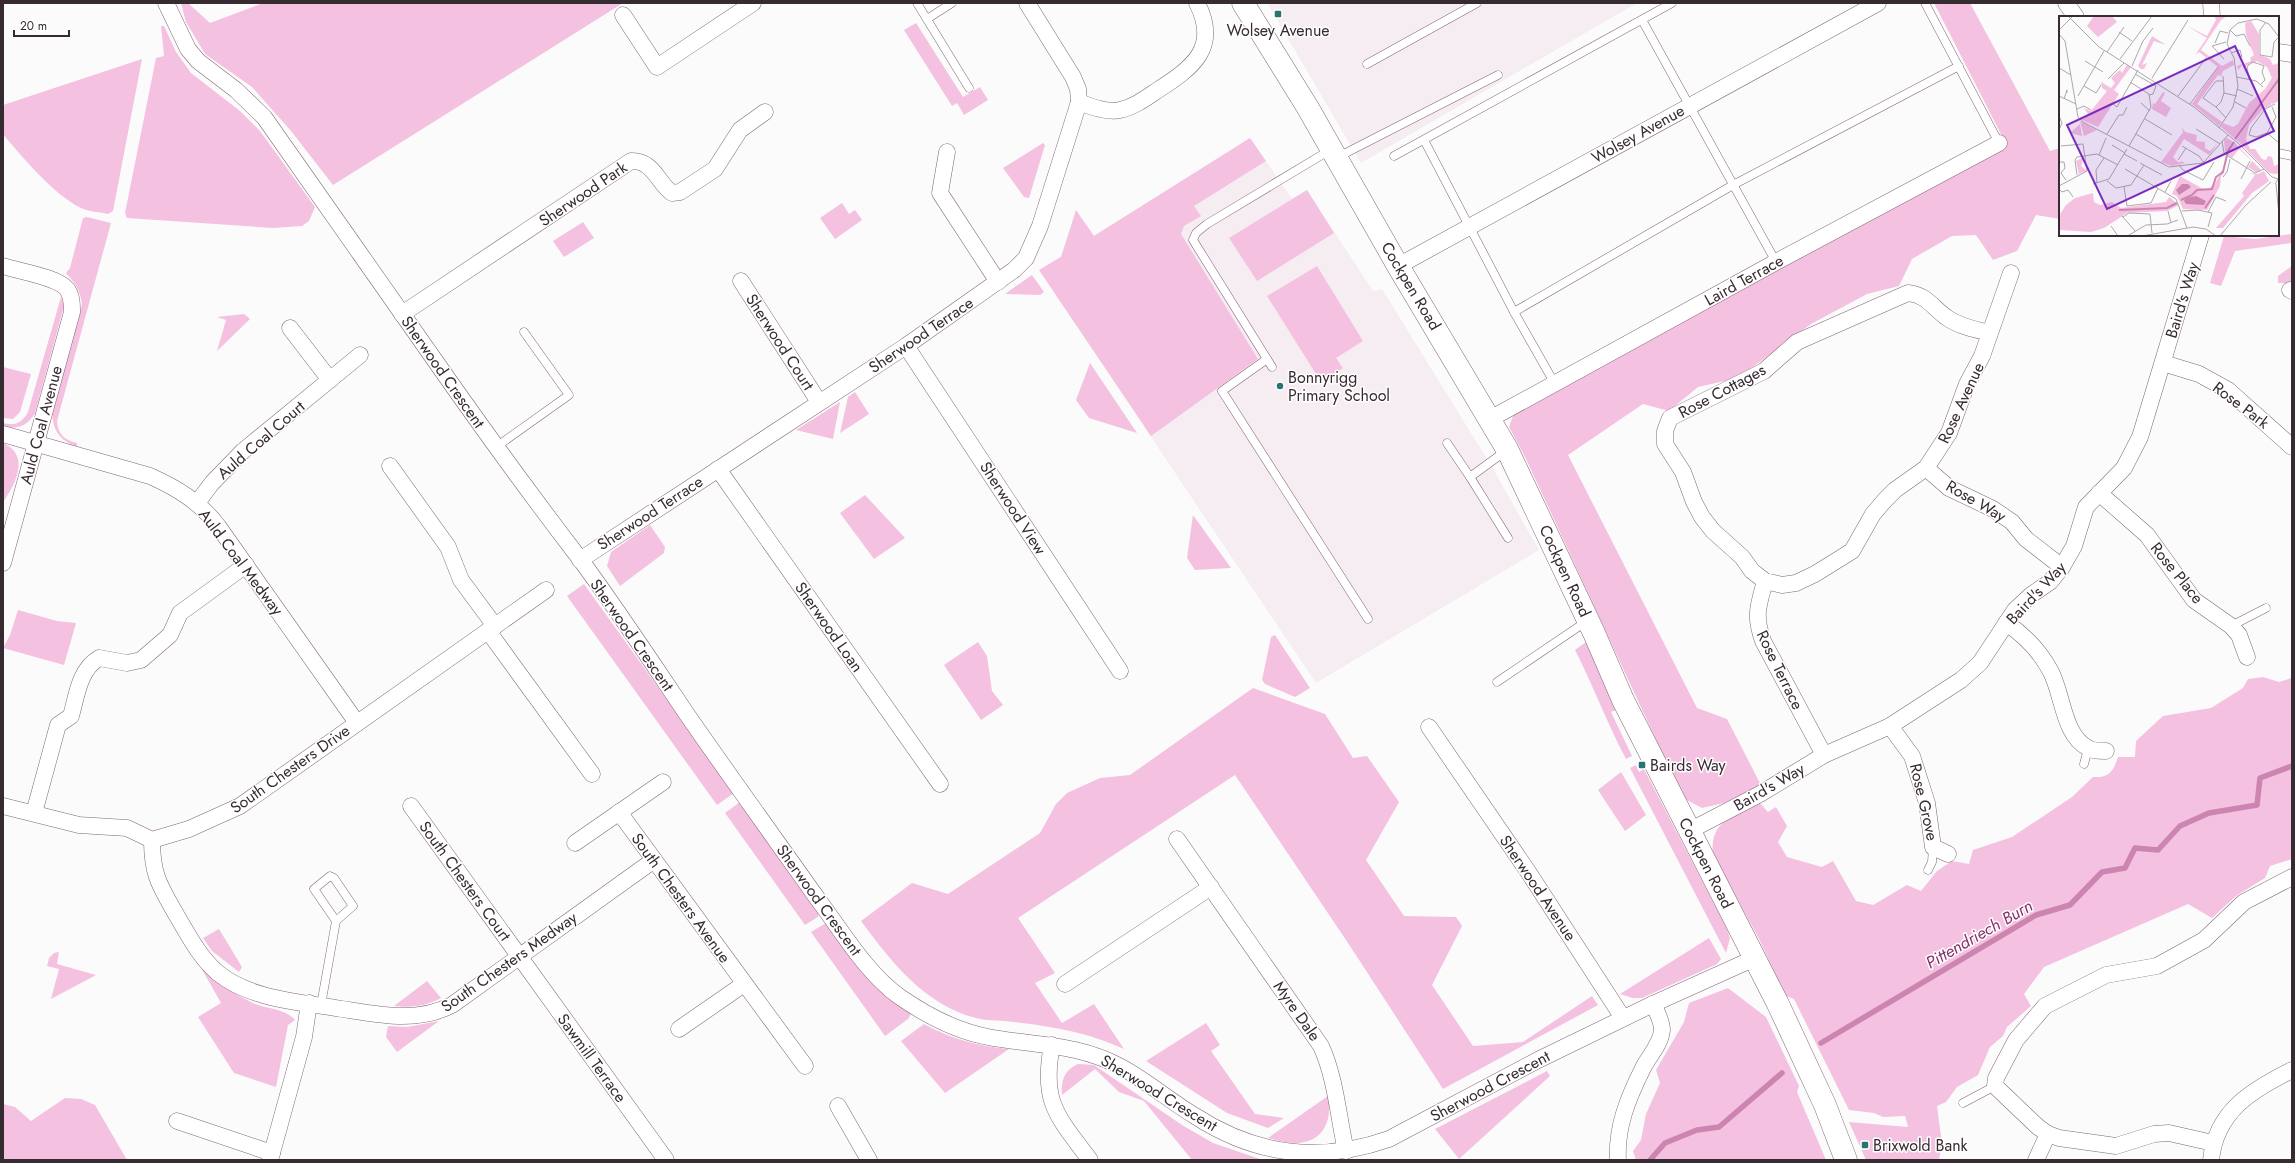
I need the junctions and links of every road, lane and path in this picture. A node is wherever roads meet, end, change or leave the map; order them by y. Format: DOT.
graph roads {
  1 [pos="166,3"];
  2 [pos="752,3"];
  3 [pos="917,3"];
  4 [pos="952,3"];
  5 [pos="1027,3"];
  6 [pos="1197,3"];
  7 [pos="1243,3"];
  8 [pos="1477,3"];
  9 [pos="1672,3"];
  10 [pos="1878,3"];
  11 [pos="1925,3"];
  12 [pos="2066,3"];
  13 [pos="2211,3"];
  14 [pos="623,15"];
  15 [pos="2075,16"];
  16 [pos="2212,16"];
  17 [pos="927,19"];
  18 [pos="1642,20"];
  19 [pos="2279,52"];
  20 [pos="2292,54"];
  21 [pos="1367,64"];
  22 [pos="1960,66"];
  23 [pos="1498,74"];
  24 [pos="969,88"];
  25 [pos="1078,102"];
  26 [pos="1690,106"];
  27 [pos="765,112"];
  28 [pos="1424,140"];
  29 [pos="1999,143"];
  30 [pos="947,152"];
  31 [pos="2279,152"];
  32 [pos="1333,154"];
  33 [pos="1394,156"];
  34 [pos="2292,156"];
  35 [pos="1733,186"];
  36 [pos="1469,227"];
  37 [pos="2201,236"];
  38 [pos="1776,262"];
  39 [pos="3,266"];
  40 [pos="1398,266"];
  41 [pos="2012,273"];
  42 [pos="741,281"];
  43 [pos="998,282"];
  44 [pos="1514,312"];
  45 [pos="402,314"];
  46 [pos="290,328"];
  47 [pos="524,332"];
  48 [pos="1990,333"];
  49 [pos="906,346"];
  50 [pos="360,355"];
  51 [pos="1267,359"];
  52 [pos="2163,362"];
  53 [pos="1272,367"];
  54 [pos="330,380"];
  55 [pos="1555,384"];
  56 [pos="819,402"];
  57 [pos="1490,419"];
  58 [pos="3,434"];
  59 [pos="36,443"];
  60 [pos="1447,443"];
  61 [pos="2292,444"];
  62 [pos="496,447"];
  63 [pos="1507,449"];
  64 [pos="390,466"];
  65 [pos="1926,468"];
  66 [pos="718,469"];
  67 [pos="1470,476"];
  68 [pos="2099,493"];
  69 [pos="197,503"];
  70 [pos="1508,538"];
  71 [pos="580,560"];
  72 [pos="3,563"];
  73 [pos="246,565"];
  74 [pos="2062,567"];
  75 [pos="1765,581"];
  76 [pos="546,590"];
  77 [pos="2266,608"];
  78 [pos="1368,618"];
  79 [pos="1588,620"];
  80 [pos="2006,623"];
  81 [pos="2231,626"];
  82 [pos="492,629"];
  83 [pos="2247,657"];
  84 [pos="1120,671"];
  85 [pos="1497,682"];
  86 [pos="357,723"];
  87 [pos="1890,726"];
  88 [pos="1429,727"];
  89 [pos="2088,749"];
  90 [pos="2106,751"];
  91 [pos="1824,756"];
  92 [pos="2084,764"];
  93 [pos="592,774"];
  94 [pos="663,782"];
  95 [pos="940,784"];
  96 [pos="3,806"];
  97 [pos="411,806"];
  98 [pos="619,812"];
  99 [pos="34,814"];
  100 [pos="1690,831"];
  101 [pos="1178,839"];
  102 [pos="152,840"];
  103 [pos="574,843"];
  104 [pos="1933,847"];
  105 [pos="1948,854"];
  106 [pos="654,860"];
  107 [pos="1928,870"];
  108 [pos="2292,877"];
  109 [pos="1211,887"];
  110 [pos="336,920"];
  111 [pos="519,956"];
  112 [pos="1755,958"];
  113 [pos="744,984"];
  114 [pos="1065,984"];
  115 [pos="315,1004"];
  116 [pos="1653,1004"];
  117 [pos="1623,1018"];
  118 [pos="680,1029"];
  119 [pos="1052,1045"];
  120 [pos="804,1066"];
  121 [pos="2292,1070"];
  122 [pos="1995,1086"];
  123 [pos="1963,1103"];
  124 [pos="838,1106"];
  125 [pos="177,1121"];
  126 [pos="2048,1134"];
  127 [pos="2213,1143"];
  128 [pos="1346,1152"];
  129 [pos="271,1156"];
  130 [pos="666,1160"];
  131 [pos="869,1160"];
  132 [pos="1090,1160"];
  133 [pos="1618,1160"];
  134 [pos="1846,1160"];
  135 [pos="2036,1160"];
  136 [pos="2211,1160"];
  1 -- 45 [label="street, Sherwood Crescent"];
  2 -- 14 [label="street"];
  3 -- 17 [label="lane"];
  4 -- 17 [label="lane"];
  5 -- 25 [label="street, Sherwood Terrace"];
  6 -- 25 [label="street"];
  7 -- 32 [label="main road, Cockpen Road"];
  8 -- 21 [label="lane"];
  9 -- 18 [label="lane"];
  10 -- 26 [label="street, Wolsey Avenue"];
  11 -- 22 [label="lane"];
  12 -- 15 [label="street"];
  13 -- 16 [label="street"];
  17 -- 24 [label="lane"];
  18 -- 26 [label="lane"];
  18 -- 28 [label="lane"];
  19 -- 20 [label="street"];
  22 -- 29 [label="lane"];
  22 -- 35 [label="lane"];
  23 -- 32 [label="lane"];
  25 -- 43 [label="street, Sherwood Terrace"];
  26 -- 35 [label="lane"];
  26 -- 36 [label="street, Wolsey Avenue"];
  27 -- 45 [label="street, Sherwood Park"];
  28 -- 33 [label="lane"];
  28 -- 36 [label="lane"];
  29 -- 38 [label="street, Laird Terrace"];
  30 -- 43 [label="street"];
  31 -- 34 [label="lane"];
  32 -- 40 [label="main road, Cockpen Road"];
  32 -- 51 [label="lane"];
  35 -- 38 [label="lane"];
  35 -- 44 [label="lane"];
  36 -- 40 [label="street, Wolsey Avenue"];
  36 -- 44 [label="lane"];
  37 -- 52 [label="street, Baird's Way"];
  38 -- 55 [label="street, Laird Terrace"];
  39 -- 59 [label="street, Auld Coal Avenue"];
  40 -- 57 [label="main road, Cockpen Road"];
  41 -- 48 [label="street, Rose Avenue"];
  42 -- 56 [label="street, Sherwood Court"];
  43 -- 49 [label="street, Sherwood Terrace"];
  44 -- 55 [label="lane"];
  45 -- 62 [label="street, Sherwood Crescent"];
  46 -- 54 [label="street"];
  47 -- 62 [label="lane"];
  48 -- 65 [label="street, Rose Avenue"];
  48 -- 75 [label="street, Rose Cottages"];
  49 -- 56 [label="street, Sherwood Terrace"];
  49 -- 84 [label="street, Sherwood View"];
  50 -- 54 [label="street, Auld Coal Court"];
  51 -- 53 [label="lane"];
  51 -- 78 [label="lane"];
  52 -- 61 [label="street, Rose Park"];
  52 -- 68 [label="street, Baird's Way"];
  54 -- 69 [label="street, Auld Coal Court"];
  55 -- 57 [label="street, Laird Terrace"];
  56 -- 66 [label="street, Sherwood Terrace"];
  57 -- 63 [label="main road, Cockpen Road"];
  58 -- 59 [label="street, Auld Coal Medway"];
  59 -- 69 [label="street, Auld Coal Medway"];
  59 -- 72 [label="street, Auld Coal Avenue"];
  60 -- 67 [label="lane"];
  62 -- 71 [label="street, Sherwood Crescent"];
  63 -- 67 [label="lane"];
  63 -- 79 [label="main road, Cockpen Road"];
  64 -- 82 [label="street"];
  65 -- 74 [label="street, Rose Way"];
  65 -- 75 [label="street, Rose Avenue"];
  66 -- 71 [label="street, Sherwood Terrace"];
  66 -- 95 [label="street, Sherwood Loan"];
  67 -- 70 [label="lane"];
  68 -- 74 [label="street, Baird's Way"];
  68 -- 81 [label="street, Rose Place"];
  69 -- 73 [label="street, Auld Coal Medway"];
  71 -- 119 [label="street, Sherwood Crescent"];
  73 -- 86 [label="street, Auld Coal Medway"];
  73 -- 99 [label="street"];
  74 -- 80 [label="street, Baird's Way"];
  75 -- 91 [label="street, Rose Terrace"];
  76 -- 82 [label="street, South Chesters Drive"];
  77 -- 81 [label="lane"];
  79 -- 85 [label="lane"];
  79 -- 100 [label="main road, Cockpen Road"];
  80 -- 87 [label="street, Baird's Way"];
  80 -- 89 [label="street"];
  81 -- 83 [label="street, Rose Place"];
  82 -- 86 [label="street, South Chesters Drive"];
  82 -- 93 [label="street"];
  86 -- 102 [label="street, South Chesters Drive"];
  87 -- 91 [label="street, Baird's Way"];
  87 -- 104 [label="street, Rose Grove"];
  88 -- 117 [label="street, Sherwood Avenue"];
  89 -- 90 [label="street"];
  89 -- 92 [label="lane"];
  91 -- 100 [label="street, Baird's Way"];
  94 -- 98 [label="street"];
  96 -- 99 [label="street"];
  97 -- 111 [label="street, South Chesters Court"];
  98 -- 103 [label="street"];
  98 -- 106 [label="street, South Chesters Avenue"];
  99 -- 102 [label="street"];
  100 -- 112 [label="main road, Cockpen Road"];
  101 -- 109 [label="street, Myre Dale"];
  102 -- 115 [label="street, South Chesters Medway"];
  104 -- 105 [label="street, Rose Grove"];
  104 -- 107 [label="lane"];
  106 -- 111 [label="street, South Chesters Medway"];
  106 -- 113 [label="street, South Chesters Avenue"];
  108 -- 122 [label="street"];
  109 -- 114 [label="street"];
  109 -- 128 [label="street, Myre Dale"];
  110 -- 110 [label="lane"];
  110 -- 115 [label="lane"];
  111 -- 115 [label="street, South Chesters Medway"];
  111 -- 130 [label="street, Sawmill Terrace"];
  112 -- 116 [label="street, Sherwood Crescent"];
  112 -- 134 [label="main road, Cockpen Road"];
  113 -- 118 [label="street"];
  113 -- 120 [label="street, South Chesters Avenue"];
  115 -- 129 [label="street"];
  116 -- 117 [label="street, Sherwood Crescent"];
  116 -- 133 [label="street"];
  117 -- 128 [label="street, Sherwood Crescent"];
  119 -- 128 [label="street, Sherwood Crescent"];
  119 -- 132 [label="street"];
  121 -- 127 [label="street"];
  122 -- 123 [label="lane"];
  122 -- 126 [label="street"];
  124 -- 131 [label="street"];
  125 -- 129 [label="street"];
  126 -- 127 [label="street"];
  126 -- 135 [label="street"];
  127 -- 136 [label="street"];
}
